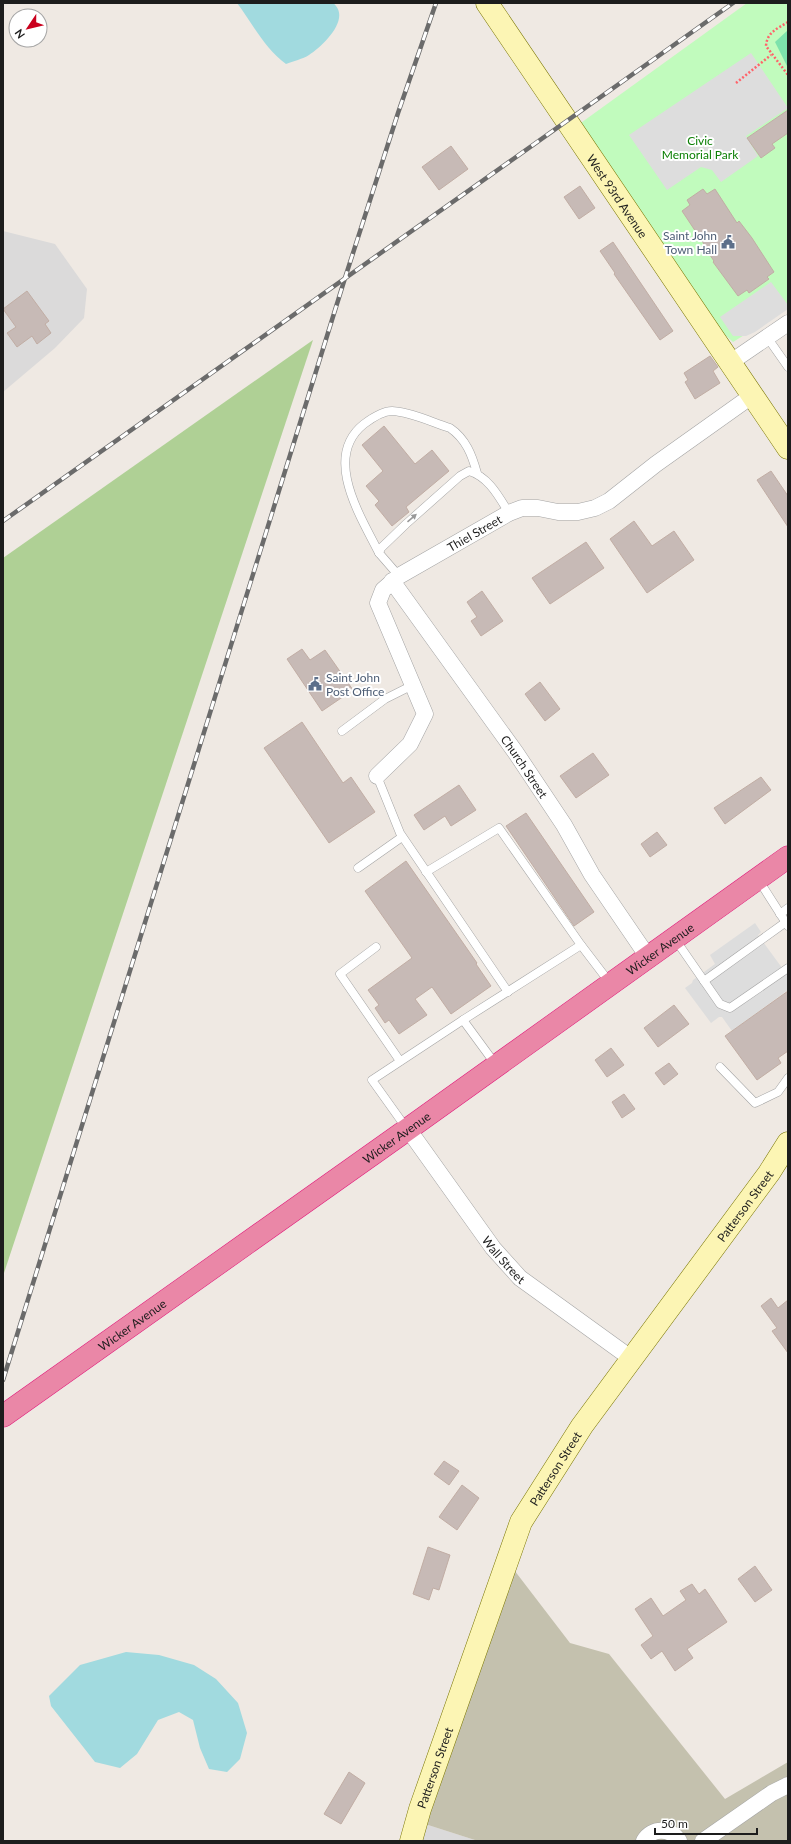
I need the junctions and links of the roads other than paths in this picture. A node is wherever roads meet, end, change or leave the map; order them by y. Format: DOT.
graph roads {
  1 [pos="487,3"];
  2 [pos="788,323"];
  3 [pos="767,337"];
  4 [pos="731,362"];
  5 [pos="788,367"];
  6 [pos="753,395"];
  7 [pos="788,448"];
  8 [pos="477,474"];
  9 [pos="509,513"];
  10 [pos="379,553"];
  11 [pos="396,579"];
  12 [pos="413,685"];
  13 [pos="342,731"];
  14 [pos="377,776"];
  15 [pos="402,837"];
  16 [pos="788,857"];
  17 [pos="358,868"];
  18 [pos="426,872"];
  19 [pos="758,879"];
  20 [pos="788,908"];
  21 [pos="780,914"];
  22 [pos="787,924"];
  23 [pos="675,938"];
  24 [pos="581,945"];
  25 [pos="376,947"];
  26 [pos="648,957"];
  27 [pos="788,968"];
  28 [pos="704,981"];
  29 [pos="611,984"];
  30 [pos="508,992"];
  31 [pos="463,1020"];
  32 [pos="400,1061"];
  33 [pos="496,1066"];
  34 [pos="720,1068"];
  35 [pos="788,1078"];
  36 [pos="408,1130"];
  37 [pos="788,1143"];
  38 [pos="632,1359"];
  39 [pos="3,1416"];
  40 [pos="788,1785"];
  41 [pos="411,1841"];
  42 [pos="644,1841"];
  43 [pos="679,1841"];
  44 [pos="703,1841"];
  1 -- 4 [label="street, West 93rd Avenue"];
  2 -- 3 [label="street"];
  3 -- 4 [label="street"];
  3 -- 5 [label="lane"];
  4 -- 6 [label="street, West 93rd Avenue"];
  6 -- 7 [label="street, West 93rd Avenue"];
  6 -- 9 [label="street, Thiel Street"];
  8 -- 9 [label="lane"];
  10 -- 8 [label="lane, one-way"];
  8 -- 10 [label="lane"];
  9 -- 11 [label="street, Thiel Street"];
  10 -- 11 [label="lane"];
  11 -- 12 [label="street, Thiel Street"];
  11 -- 26 [label="street, Church Street"];
  12 -- 13 [label="lane"];
  12 -- 14 [label="street, Thiel Street"];
  14 -- 15 [label="lane"];
  15 -- 17 [label="lane"];
  15 -- 18 [label="lane"];
  16 -- 19 [label="highway, Wicker Avenue"];
  18 -- 24 [label="lane"];
  18 -- 30 [label="lane"];
  19 -- 21 [label="lane"];
  19 -- 23 [label="highway, Wicker Avenue"];
  20 -- 21 [label="lane"];
  21 -- 22 [label="lane"];
  22 -- 28 [label="lane"];
  23 -- 26 [label="highway, Wicker Avenue"];
  23 -- 28 [label="lane"];
  24 -- 29 [label="lane"];
  24 -- 30 [label="lane"];
  25 -- 32 [label="lane"];
  26 -- 29 [label="highway, Wicker Avenue"];
  27 -- 28 [label="lane"];
  29 -- 33 [label="highway, Wicker Avenue"];
  30 -- 31 [label="lane"];
  31 -- 32 [label="lane"];
  31 -- 33 [label="lane"];
  32 -- 36 [label="lane"];
  33 -- 36 [label="highway, Wicker Avenue"];
  34 -- 35 [label="lane"];
  36 -- 38 [label="street, Wall Street"];
  36 -- 39 [label="highway, Wicker Avenue"];
  37 -- 38 [label="street, Patterson Street"];
  38 -- 41 [label="street, Patterson Street"];
  40 -- 44 [label="street"];
  42 -- 43 [label="street"];
}
